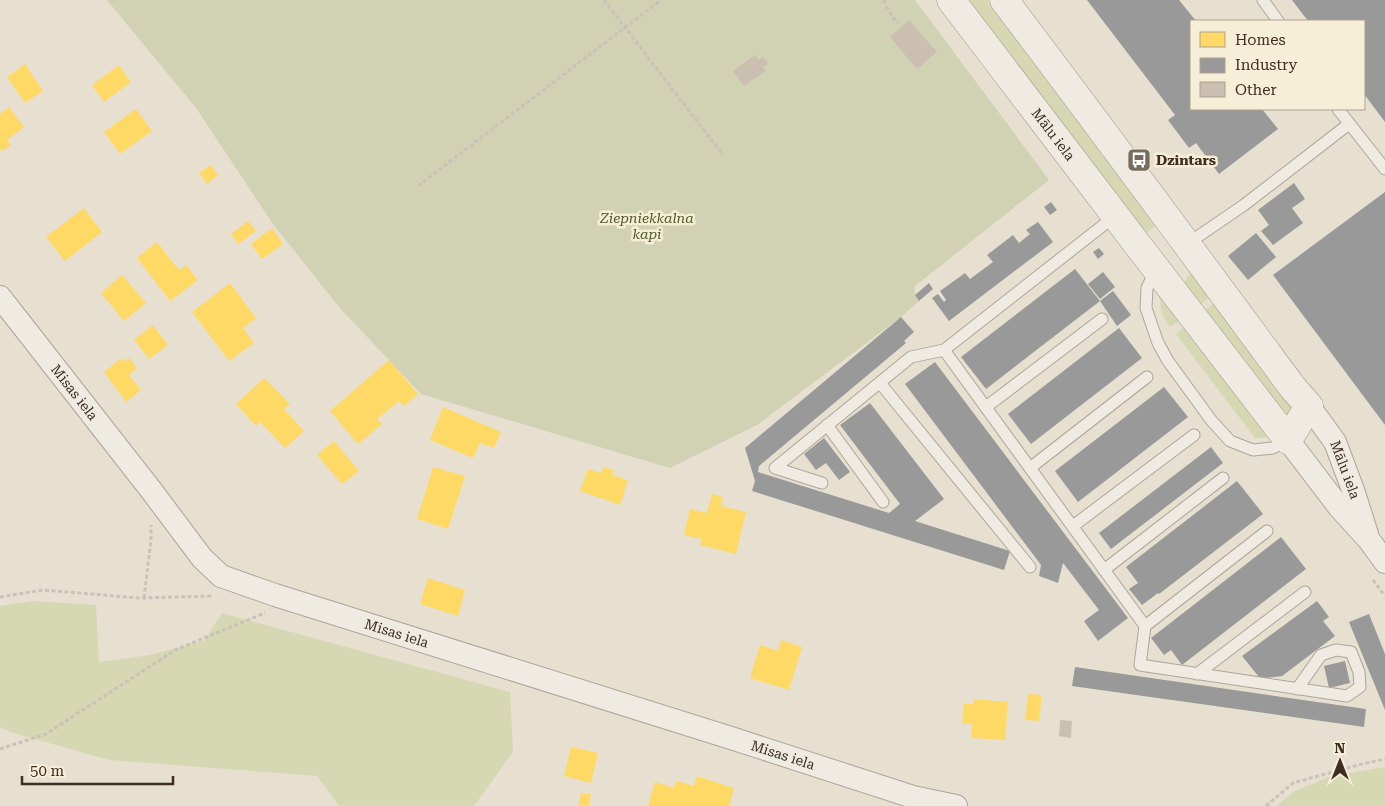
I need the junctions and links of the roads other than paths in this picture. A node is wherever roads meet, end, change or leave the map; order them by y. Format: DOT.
graph roads {
  1 [pos="951,0"];
  2 [pos="1004,0"];
  3 [pos="1263,0"];
  4 [pos="1277,20"];
  5 [pos="1339,110"];
  6 [pos="1349,124"];
  7 [pos="1385,169"];
  8 [pos="1115,216"];
  9 [pos="1188,244"];
  10 [pos="1156,269"];
  11 [pos="0,296"];
  12 [pos="1102,319"];
  13 [pos="944,350"];
  14 [pos="1147,377"];
  15 [pos="880,383"];
  16 [pos="1309,406"];
  17 [pos="986,407"];
  18 [pos="827,426"];
  19 [pos="1194,435"];
  20 [pos="1288,440"];
  21 [pos="1030,468"];
  22 [pos="1223,478"];
  23 [pos="822,484"];
  24 [pos="883,502"];
  25 [pos="1073,526"];
  26 [pos="1267,531"];
  27 [pos="1369,540"];
  28 [pos="1385,562"];
  29 [pos="1030,567"];
  30 [pos="1104,570"];
  31 [pos="1305,592"];
  32 [pos="1145,626"];
  33 [pos="1198,674"];
  34 [pos="1297,689"];
  35 [pos="956,806"];
  1 -- 8 [label="street, Mālu iela"];
  2 -- 9 [label="street, Mālu iela"];
  3 -- 4 [label="lane"];
  5 -- 6 [label="lane"];
  6 -- 7 [label="lane"];
  6 -- 9 [label="lane"];
  8 -- 10 [label="street, Mālu iela"];
  8 -- 13 [label="lane"];
  9 -- 10 [label="street"];
  9 -- 16 [label="street, Mālu iela"];
  10 -- 20 [label="street, Mālu iela"];
  10 -- 20 [label="lane"];
  11 -- 35 [label="street, Misas iela"];
  12 -- 17 [label="lane"];
  13 -- 15 [label="lane"];
  13 -- 17 [label="lane"];
  14 -- 21 [label="lane"];
  15 -- 18 [label="lane"];
  15 -- 29 [label="lane"];
  16 -- 20 [label="street"];
  16 -- 27 [label="street, Mālu iela"];
  17 -- 21 [label="lane"];
  18 -- 23 [label="lane"];
  18 -- 24 [label="lane"];
  19 -- 25 [label="lane"];
  20 -- 27 [label="street, Mālu iela"];
  21 -- 25 [label="lane"];
  22 -- 30 [label="lane"];
  25 -- 30 [label="lane"];
  26 -- 32 [label="lane"];
  27 -- 28 [label="street, Mālu iela"];
  30 -- 32 [label="lane"];
  31 -- 33 [label="lane"];
  32 -- 33 [label="lane"];
  33 -- 34 [label="lane"];
  34 -- 34 [label="lane"];
}
